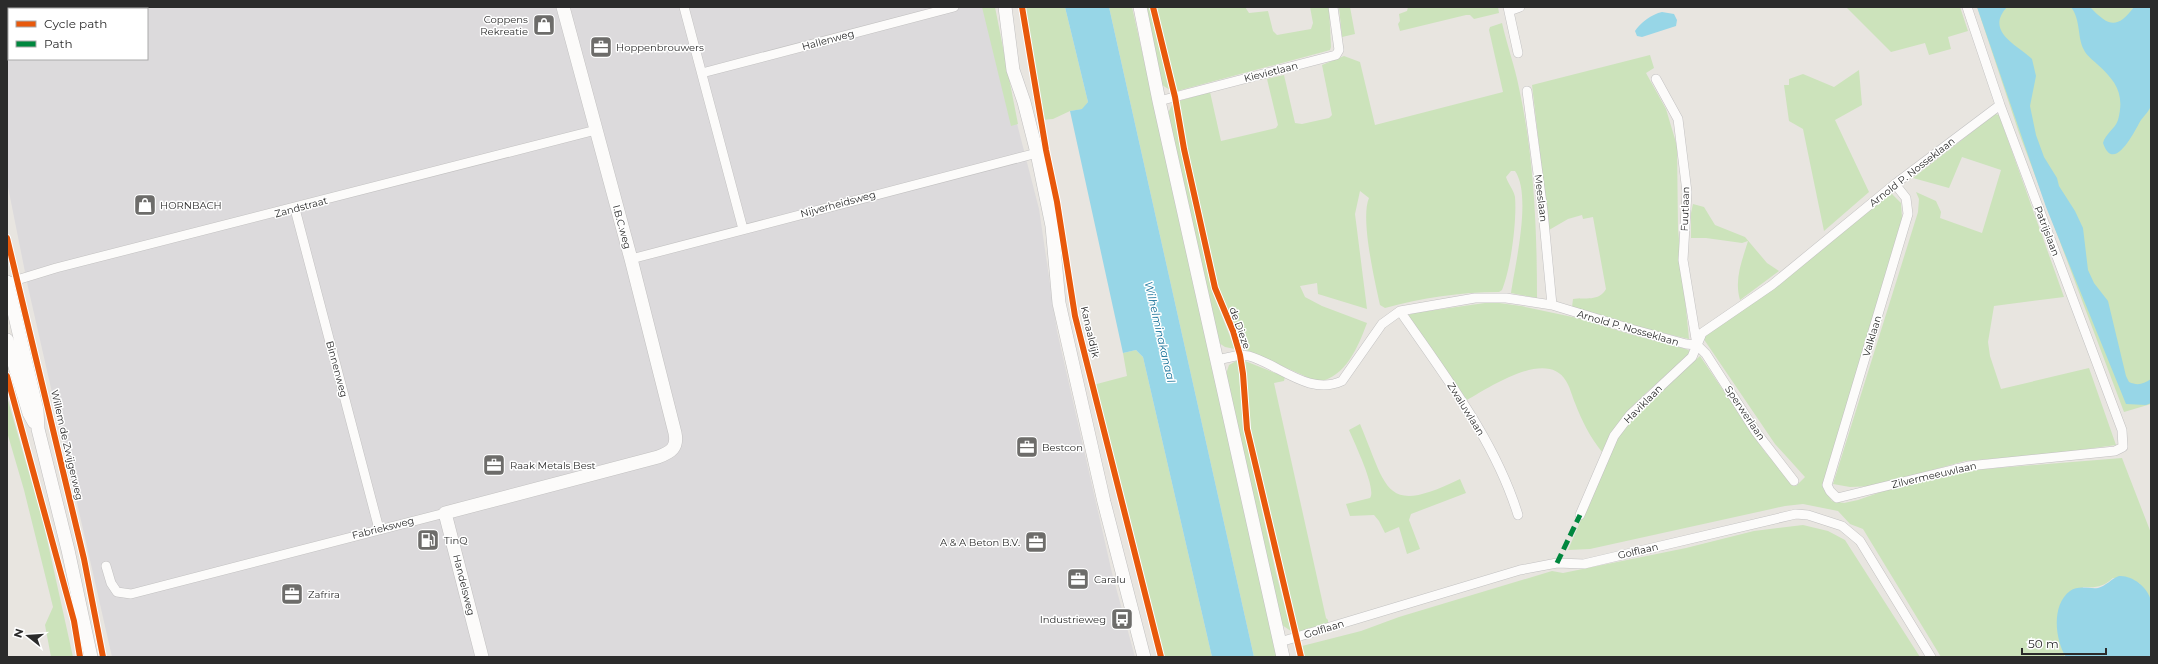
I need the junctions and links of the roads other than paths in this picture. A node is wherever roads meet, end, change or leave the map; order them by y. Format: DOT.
graph roads {
  1 [pos="563,7"];
  2 [pos="684,7"];
  3 [pos="954,7"];
  4 [pos="1005,7"];
  5 [pos="1140,7"];
  6 [pos="1333,7"];
  7 [pos="1520,7"];
  8 [pos="1967,7"];
  9 [pos="1508,9"];
  10 [pos="1518,53"];
  11 [pos="702,73"];
  12 [pos="1656,79"];
  13 [pos="1527,91"];
  14 [pos="1159,101"];
  15 [pos="2000,105"];
  16 [pos="596,130"];
  17 [pos="1037,153"];
  18 [pos="1895,184"];
  19 [pos="295,208"];
  20 [pos="743,229"];
  21 [pos="631,259"];
  22 [pos="7,283"];
  23 [pos="1552,306"];
  24 [pos="1400,311"];
  25 [pos="7,340"];
  26 [pos="1697,345"];
  27 [pos="1217,360"];
  28 [pos="38,429"];
  29 [pos="675,448"];
  30 [pos="2115,451"];
  31 [pos="1794,481"];
  32 [pos="1830,491"];
  33 [pos="445,513"];
  34 [pos="1518,515"];
  35 [pos="1580,515"];
  36 [pos="380,528"];
  37 [pos="106,566"];
  38 [pos="1280,642"];
  39 [pos="91,657"];
  40 [pos="482,657"];
  41 [pos="1144,657"];
  42 [pos="1283,657"];
  43 [pos="1931,657"];
  1 -- 16 [label="street, I.B.C.weg"];
  2 -- 11 [label="street"];
  3 -- 11 [label="street, Hallenweg"];
  4 -- 17 [label="street"];
  5 -- 14 [label="street"];
  6 -- 14 [label="street, Kievietlaan"];
  7 -- 9 [label="street"];
  8 -- 15 [label="street, Patrijslaan"];
  9 -- 10 [label="street"];
  11 -- 20 [label="street"];
  12 -- 26 [label="street, Fuutlaan"];
  13 -- 23 [label="street, Meeslaan"];
  14 -- 27 [label="street"];
  15 -- 18 [label="street, Arnold P. Nosseklaan"];
  15 -- 30 [label="street, Patrijslaan"];
  16 -- 19 [label="street, Zandstraat"];
  16 -- 21 [label="street, I.B.C.weg"];
  17 -- 20 [label="street, Nijverheidsweg"];
  17 -- 41 [label="street"];
  18 -- 26 [label="street, Arnold P. Nosseklaan"];
  18 -- 32 [label="street, Valklaan"];
  19 -- 22 [label="street, Zandstraat"];
  19 -- 36 [label="street, Binnenweg"];
  20 -- 21 [label="street, Nijverheidsweg"];
  21 -- 29 [label="street, I.B.C.weg"];
  22 -- 28 [label="street"];
  23 -- 24 [label="street, Arnold P. Nosseklaan"];
  23 -- 26 [label="street, Arnold P. Nosseklaan"];
  24 -- 27 [label="street, Arnold P. Nosseklaan"];
  24 -- 34 [label="street, Zwaluwlaan"];
  25 -- 28 [label="street"];
  26 -- 31 [label="street, Sperwerlaan"];
  26 -- 35 [label="street, Haviklaan"];
  27 -- 38 [label="street"];
  28 -- 39 [label="street"];
  29 -- 33 [label="street, Fabrieksweg"];
  30 -- 32 [label="street, Zilvermeeuwlaan"];
  33 -- 36 [label="street, Fabrieksweg"];
  33 -- 40 [label="street, Handelsweg"];
  36 -- 37 [label="street, Fabrieksweg"];
  38 -- 42 [label="street"];
  38 -- 43 [label="street, Golflaan"];
}
